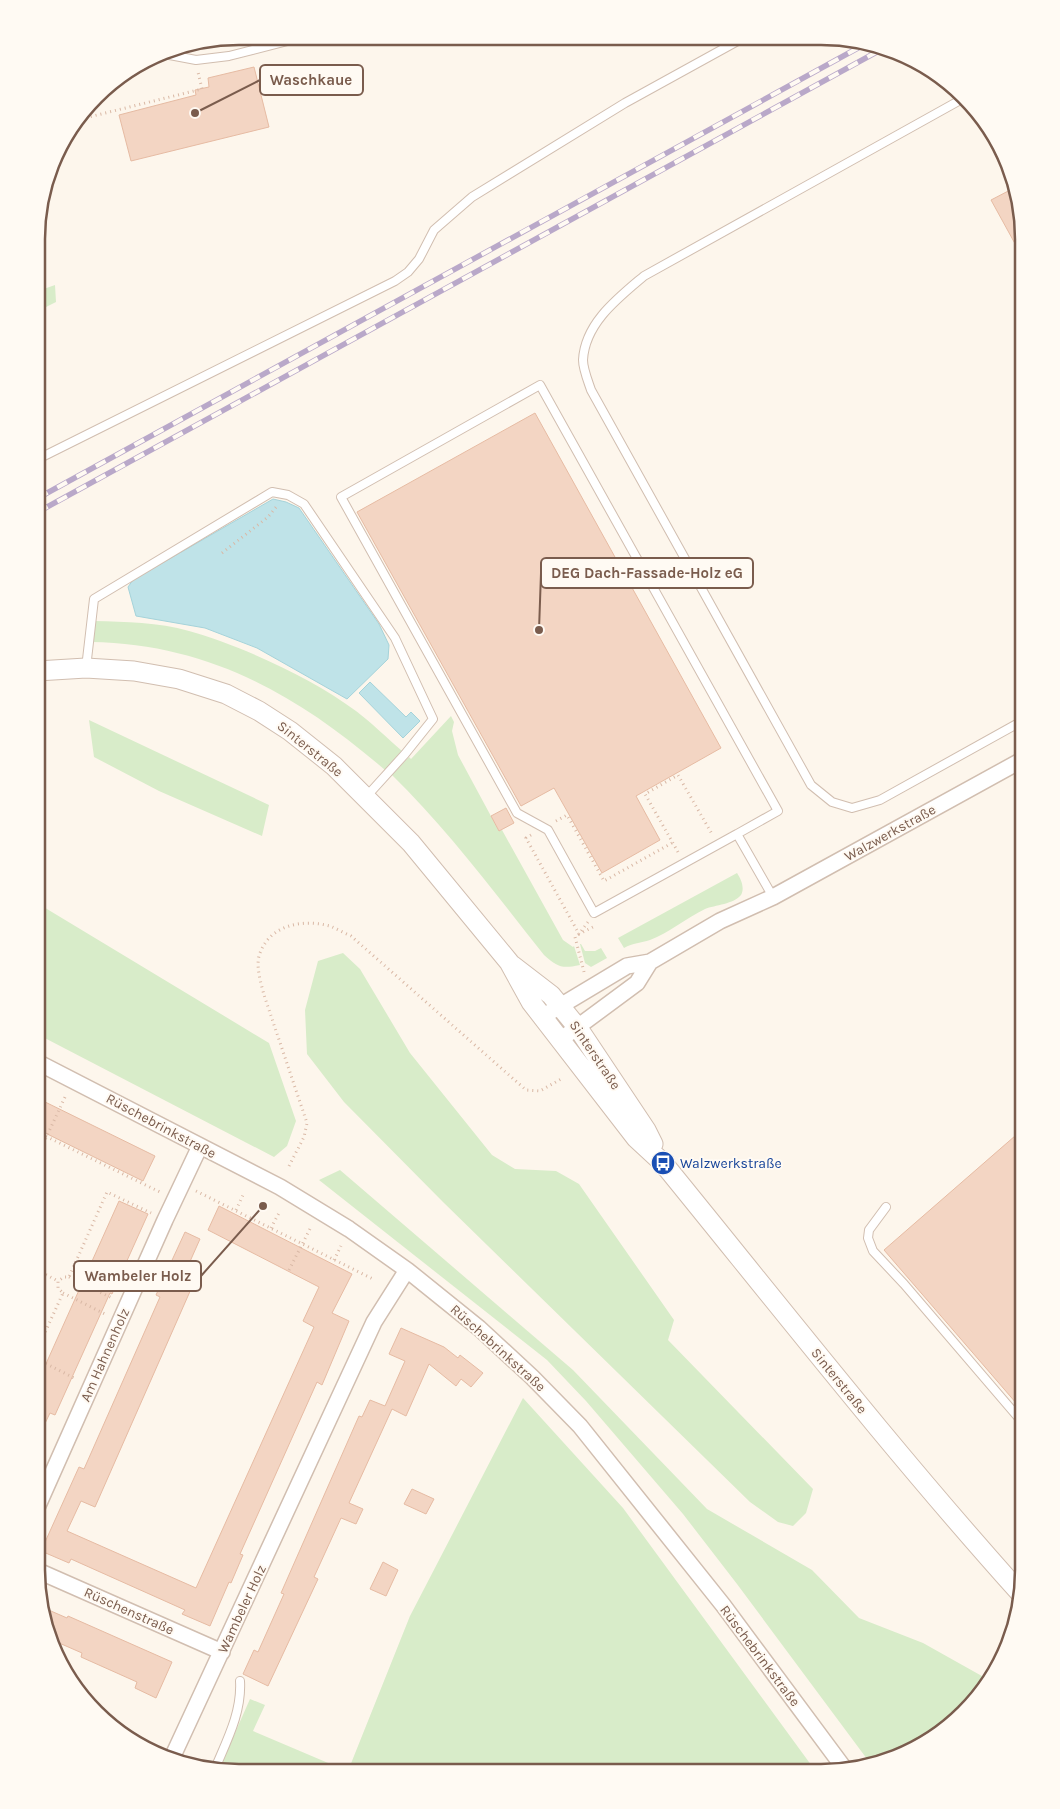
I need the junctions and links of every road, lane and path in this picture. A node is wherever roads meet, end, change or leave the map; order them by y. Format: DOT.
graph roads {
  1 [pos="272,45"];
  2 [pos="730,45"];
  3 [pos="175,56"];
  4 [pos="196,60"];
  5 [pos="958,102"];
  6 [pos="88,117"];
  7 [pos="45,456"];
  8 [pos="288,495"];
  9 [pos="222,553"];
  10 [pos="86,668"];
  11 [pos="45,671"];
  12 [pos="1015,725"];
  13 [pos="1015,765"];
  14 [pos="366,797"];
  15 [pos="544,828"];
  16 [pos="737,834"];
  17 [pos="672,843"];
  18 [pos="718,845"];
  19 [pos="684,864"];
  20 [pos="773,897"];
  21 [pos="594,914"];
  22 [pos="595,926"];
  23 [pos="579,934"];
  24 [pos="509,962"];
  25 [pos="650,962"];
  26 [pos="584,973"];
  27 [pos="559,1006"];
  28 [pos="542,1017"];
  29 [pos="578,1028"];
  30 [pos="560,1040"];
  31 [pos="45,1066"];
  32 [pos="561,1079"];
  33 [pos="68,1093"];
  34 [pos="46,1137"];
  35 [pos="200,1146"];
  36 [pos="663,1163"];
  37 [pos="289,1166"];
  38 [pos="191,1188"];
  39 [pos="244,1193"];
  40 [pos="165,1195"];
  41 [pos="886,1207"];
  42 [pos="235,1210"];
  43 [pos="280,1211"];
  44 [pos="156,1216"];
  45 [pos="310,1227"];
  46 [pos="272,1228"];
  47 [pos="302,1244"];
  48 [pos="341,1246"];
  49 [pos="334,1260"];
  50 [pos="289,1270"];
  51 [pos="406,1270"];
  52 [pos="45,1274"];
  53 [pos="69,1277"];
  54 [pos="375,1280"];
  55 [pos="58,1281"];
  56 [pos="62,1293"];
  57 [pos="118,1300"];
  58 [pos="110,1316"];
  59 [pos="45,1330"];
  60 [pos="45,1364"];
  61 [pos="81,1382"];
  62 [pos="1015,1414"];
  63 [pos="45,1490"];
  64 [pos="45,1574"];
  65 [pos="1014,1587"];
  66 [pos="222,1652"];
  67 [pos="240,1681"];
  68 [pos="174,1753"];
  69 [pos="218,1763"];
  70 [pos="840,1763"];
  1 -- 4 [label="lane"];
  2 -- 7 [label="lane"];
  3 -- 4 [label="lane"];
  4 -- 6 [label="path"];
  5 -- 12 [label="lane"];
  8 -- 9 [label="path"];
  8 -- 10 [label="lane"];
  8 -- 14 [label="lane"];
  10 -- 11 [label="street, Sinterstraße"];
  10 -- 14 [label="street, Sinterstraße"];
  13 -- 20 [label="street, Walzwerkstraße"];
  14 -- 24 [label="street, Sinterstraße"];
  15 -- 16 [label="lane"];
  15 -- 17 [label="path"];
  15 -- 21 [label="lane"];
  15 -- 23 [label="path"];
  16 -- 18 [label="lane"];
  16 -- 20 [label="lane"];
  17 -- 18 [label="path"];
  17 -- 19 [label="path"];
  18 -- 19 [label="lane"];
  19 -- 21 [label="lane"];
  20 -- 25 [label="street, Walzwerkstraße"];
  21 -- 23 [label="path"];
  22 -- 23 [label="path"];
  23 -- 26 [label="path"];
  24 -- 27 [label="street, Sinterstraße"];
  24 -- 28 [label="street, Sinterstraße"];
  25 -- 27 [label="street, Walzwerkstraße"];
  25 -- 29 [label="street, Walzwerkstraße"];
  27 -- 28 [label="street, Walzwerkstraße"];
  27 -- 29 [label="street, Sinterstraße"];
  28 -- 30 [label="street, Sinterstraße"];
  29 -- 30 [label="street, Walzwerkstraße"];
  29 -- 36 [label="street, Sinterstraße"];
  30 -- 36 [label="street, Sinterstraße"];
  31 -- 35 [label="street, Rüschebrinkstraße"];
  32 -- 37 [label="path"];
  33 -- 34 [label="path"];
  34 -- 40 [label="path"];
  35 -- 51 [label="street, Rüschebrinkstraße"];
  35 -- 63 [label="street, Am Hahnenholz"];
  36 -- 65 [label="street, Sinterstraße"];
  38 -- 42 [label="path"];
  39 -- 42 [label="path"];
  41 -- 62 [label="lane"];
  42 -- 46 [label="path"];
  43 -- 46 [label="path"];
  44 -- 53 [label="path"];
  45 -- 47 [label="path"];
  46 -- 47 [label="path"];
  47 -- 49 [label="path"];
  47 -- 50 [label="path"];
  48 -- 49 [label="path"];
  49 -- 54 [label="path"];
  51 -- 66 [label="street, Wambeler Holz"];
  51 -- 70 [label="street, Rüschebrinkstraße"];
  52 -- 55 [label="path"];
  53 -- 55 [label="path"];
  53 -- 57 [label="path"];
  55 -- 56 [label="path"];
  56 -- 58 [label="path"];
  56 -- 59 [label="path"];
  60 -- 61 [label="path"];
  64 -- 66 [label="street, Rüschenstraße"];
  66 -- 68 [label="street, Wambeler Holz"];
  67 -- 69 [label="lane"];
}
